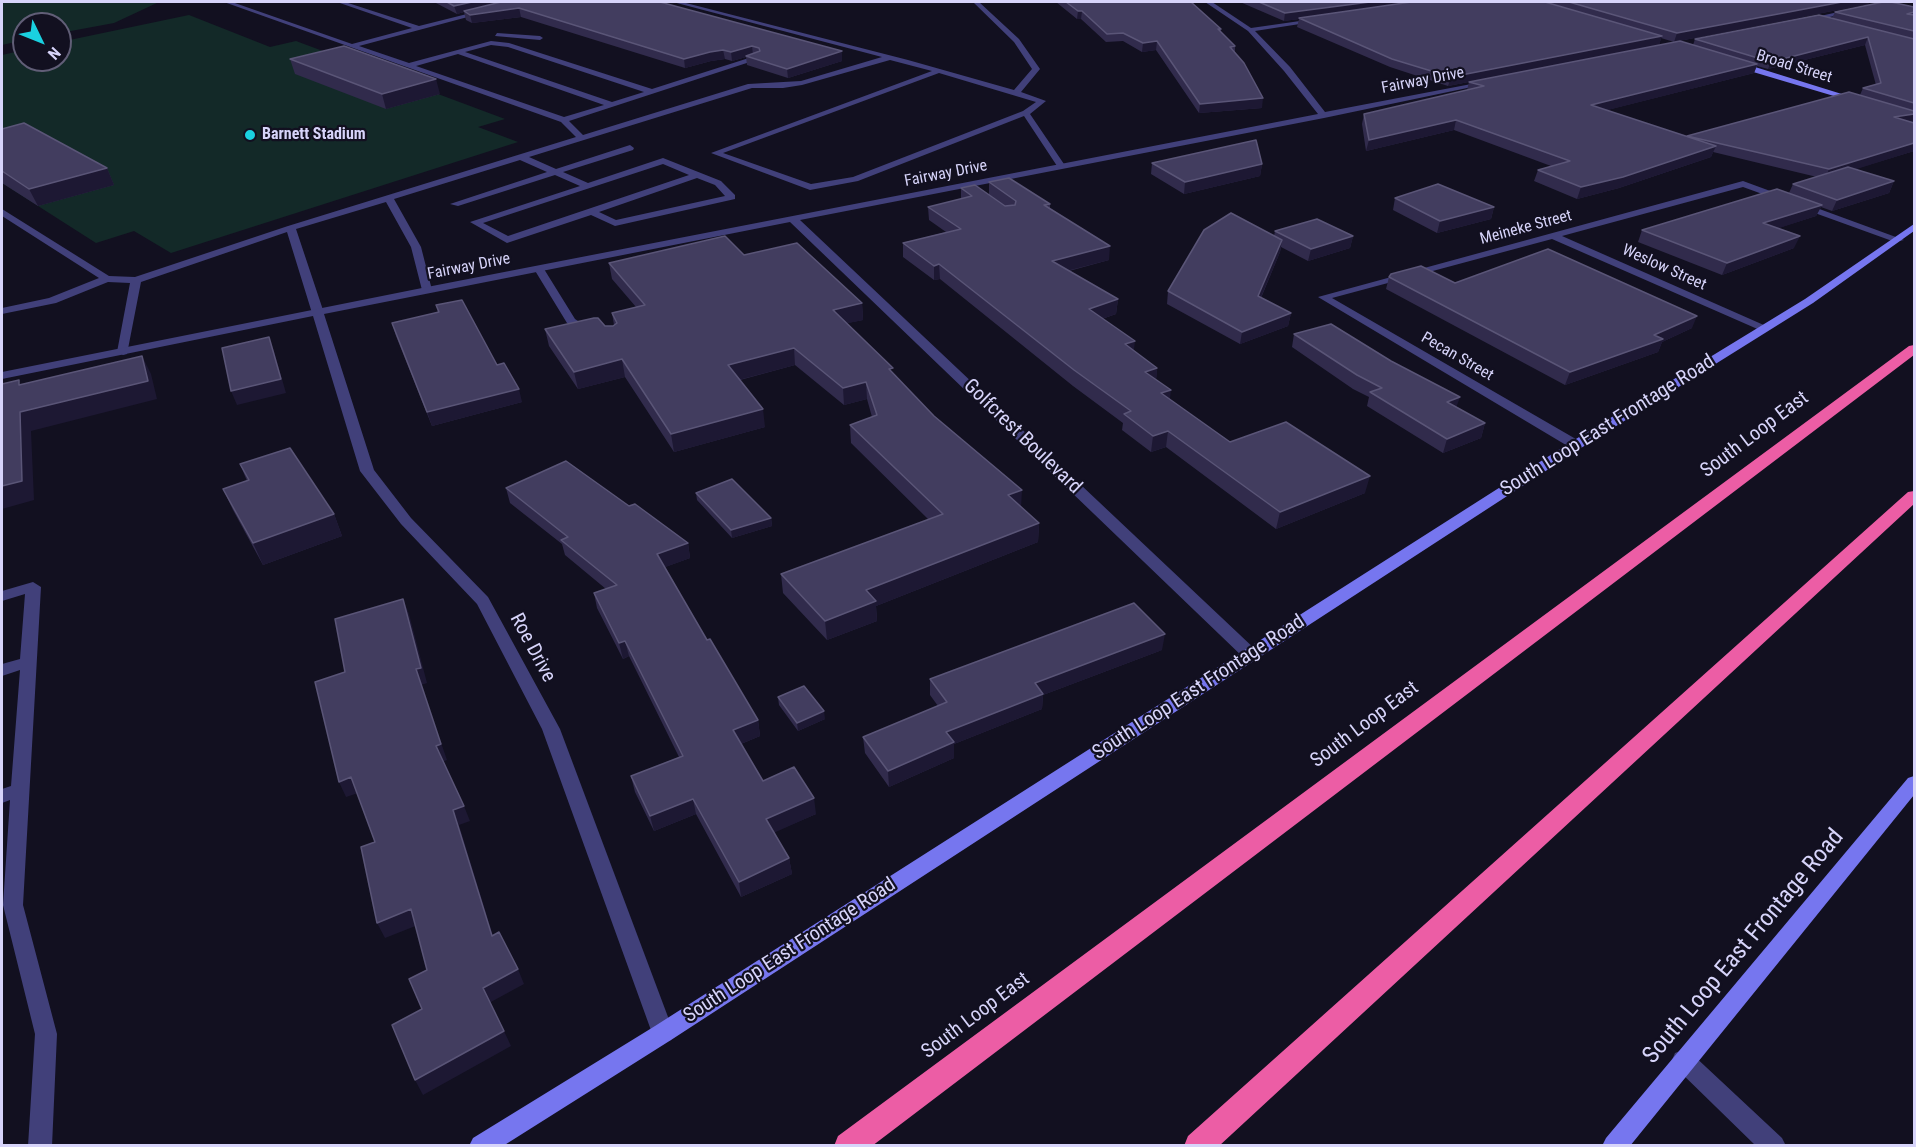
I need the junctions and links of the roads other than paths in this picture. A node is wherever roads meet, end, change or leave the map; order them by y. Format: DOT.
graph roads {
  1 [pos="227,2"];
  2 [pos="340,2"];
  3 [pos="521,2"];
  4 [pos="676,2"];
  5 [pos="976,2"];
  6 [pos="1208,2"];
  7 [pos="1861,9"];
  8 [pos="1330,18"];
  9 [pos="1814,18"];
  10 [pos="1791,23"];
  11 [pos="1836,24"];
  12 [pos="418,28"];
  13 [pos="1250,30"];
  14 [pos="540,38"];
  15 [pos="468,40"];
  16 [pos="351,46"];
  17 [pos="458,52"];
  18 [pos="403,56"];
  19 [pos="888,58"];
  20 [pos="392,59"];
  21 [pos="755,59"];
  22 [pos="1732,63"];
  23 [pos="410,65"];
  24 [pos="938,71"];
  25 [pos="1499,81"];
  26 [pos="652,92"];
  27 [pos="1016,93"];
  28 [pos="1869,104"];
  29 [pos="612,105"];
  30 [pos="1026,113"];
  31 [pos="1324,116"];
  32 [pos="564,120"];
  33 [pos="580,137"];
  34 [pos="630,148"];
  35 [pos="520,157"];
  36 [pos="1062,166"];
  37 [pos="555,172"];
  38 [pos="697,175"];
  39 [pos="965,185"];
  40 [pos="588,186"];
  41 [pos="981,196"];
  42 [pos="389,198"];
  43 [pos="455,204"];
  44 [pos="591,211"];
  45 [pos="2,212"];
  46 [pos="793,219"];
  47 [pos="1914,227"];
  48 [pos="291,228"];
  49 [pos="1554,236"];
  50 [pos="1899,240"];
  51 [pos="539,268"];
  52 [pos="107,279"];
  53 [pos="136,280"];
  54 [pos="427,291"];
  55 [pos="1323,297"];
  56 [pos="2,311"];
  57 [pos="318,313"];
  58 [pos="1762,328"];
  59 [pos="607,330"];
  60 [pos="1914,349"];
  61 [pos="123,352"];
  62 [pos="2,376"];
  63 [pos="1575,445"];
  64 [pos="1914,496"];
  65 [pos="2,596"];
  66 [pos="1251,655"];
  67 [pos="28,662"];
  68 [pos="2,670"];
  69 [pos="1914,783"];
  70 [pos="20,790"];
  71 [pos="2,796"];
  72 [pos="663,1033"];
  73 [pos="1683,1060"];
  74 [pos="883,1119"];
  75 [pos="40,1146"];
  76 [pos="481,1146"];
  77 [pos="837,1146"];
  78 [pos="848,1146"];
  79 [pos="1198,1146"];
  80 [pos="1614,1146"];
  81 [pos="1774,1146"];
  1 -- 16 [label="street"];
  2 -- 12 [label="street"];
  3 -- 12 [label="street"];
  4 -- 19 [label="street"];
  5 -- 27 [label="street"];
  6 -- 13 [label="street"];
  7 -- 9 [label="street"];
  8 -- 13 [label="street"];
  9 -- 10 [label="street"];
  9 -- 11 [label="street"];
  12 -- 16 [label="street"];
  13 -- 31 [label="street"];
  14 -- 15 [label="street"];
  16 -- 20 [label="street"];
  17 -- 23 [label="street"];
  17 -- 26 [label="street"];
  17 -- 29 [label="street"];
  18 -- 20 [label="street"];
  19 -- 24 [label="street"];
  19 -- 33 [label="street"];
  20 -- 23 [label="street"];
  21 -- 26 [label="street"];
  22 -- 28 [label="main road, Broad Street"];
  23 -- 32 [label="street"];
  24 -- 27 [label="street"];
  24 -- 30 [label="street"];
  25 -- 31 [label="street, Fairway Drive"];
  26 -- 29 [label="street"];
  27 -- 30 [label="street"];
  29 -- 32 [label="street"];
  30 -- 36 [label="street"];
  31 -- 36 [label="street, Fairway Drive"];
  32 -- 33 [label="street"];
  33 -- 35 [label="street"];
  34 -- 37 [label="street"];
  35 -- 37 [label="street"];
  35 -- 42 [label="street"];
  36 -- 39 [label="street, Fairway Drive"];
  37 -- 40 [label="street"];
  37 -- 43 [label="street"];
  38 -- 40 [label="street"];
  38 -- 44 [label="street"];
  38 -- 44 [label="street"];
  39 -- 41 [label="street"];
  39 -- 46 [label="street, Fairway Drive"];
  40 -- 44 [label="street"];
  42 -- 48 [label="street"];
  42 -- 54 [label="street"];
  45 -- 52 [label="street"];
  46 -- 51 [label="street, Fairway Drive"];
  46 -- 66 [label="street, Golfcrest Boulevard"];
  47 -- 50 [label="main road, South Loop East Frontage Road"];
  48 -- 53 [label="street"];
  48 -- 57 [label="street, Roe Drive"];
  49 -- 50 [label="street, Meineke Street"];
  49 -- 55 [label="street, Meineke Street"];
  49 -- 58 [label="street, Weslow Street"];
  50 -- 58 [label="main road, South Loop East Frontage Road"];
  51 -- 54 [label="street, Fairway Drive"];
  51 -- 59 [label="street"];
  52 -- 53 [label="street"];
  52 -- 56 [label="street"];
  53 -- 61 [label="street"];
  54 -- 57 [label="street, Fairway Drive"];
  55 -- 63 [label="street, Pecan Street"];
  57 -- 61 [label="street, Fairway Drive"];
  57 -- 72 [label="street, Roe Drive"];
  58 -- 63 [label="main road, South Loop East Frontage Road"];
  60 -- 74 [label="highway, South Loop East"];
  61 -- 62 [label="street, Fairway Drive"];
  63 -- 66 [label="main road, South Loop East Frontage Road"];
  64 -- 79 [label="highway"];
  65 -- 67 [label="street"];
  66 -- 72 [label="main road, South Loop East Frontage Road"];
  67 -- 68 [label="street"];
  67 -- 70 [label="street"];
  69 -- 73 [label="main road, South Loop East Frontage Road"];
  70 -- 71 [label="street"];
  70 -- 75 [label="street"];
  72 -- 76 [label="main road, South Loop East Frontage Road"];
  73 -- 80 [label="main road, South Loop East Frontage Road"];
  73 -- 81 [label="street"];
  74 -- 77 [label="highway"];
  74 -- 78 [label="highway, South Loop East"];
}
